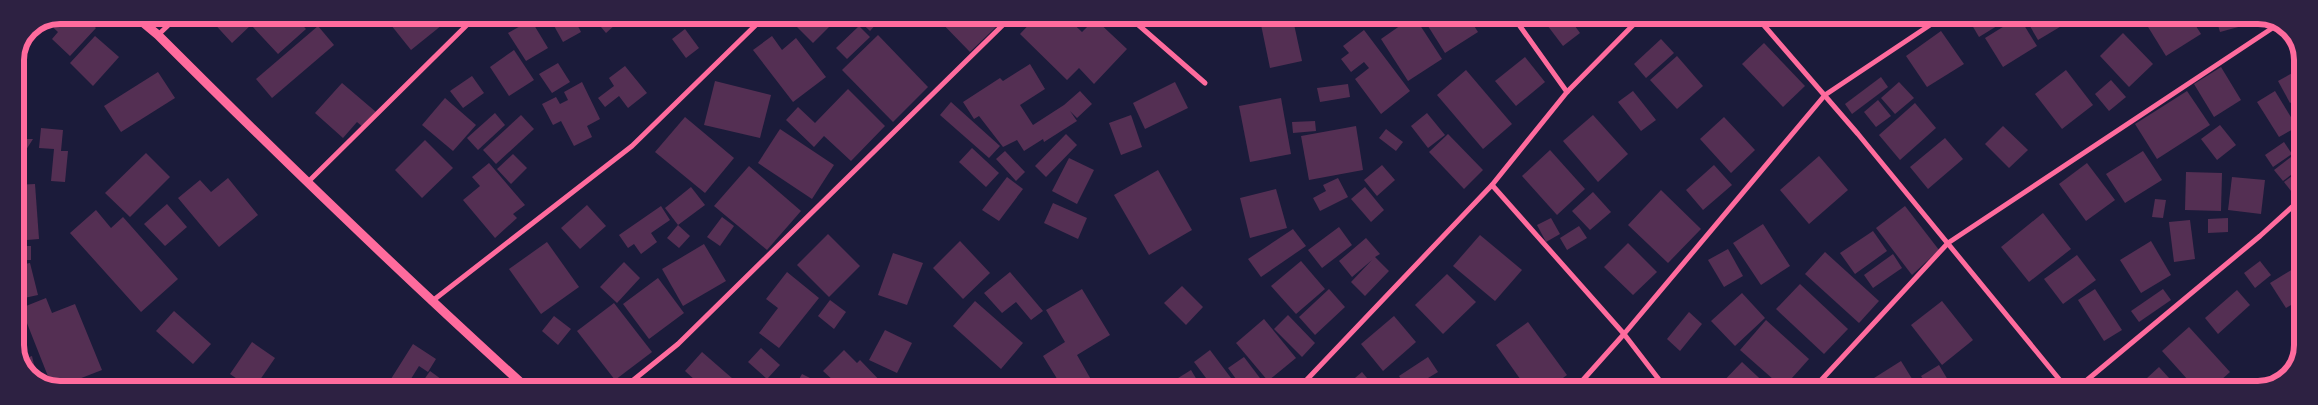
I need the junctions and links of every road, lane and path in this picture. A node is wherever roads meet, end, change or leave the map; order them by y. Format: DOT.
graph roads {
  1 [pos="145,24"];
  2 [pos="170,24"];
  3 [pos="468,24"];
  4 [pos="757,24"];
  5 [pos="1004,24"];
  6 [pos="1137,24"];
  7 [pos="1518,24"];
  8 [pos="1634,24"];
  9 [pos="1763,24"];
  10 [pos="1932,24"];
  11 [pos="2274,27"];
  12 [pos="158,35"];
  13 [pos="1205,83"];
  14 [pos="1567,92"];
  15 [pos="1825,96"];
  16 [pos="307,183"];
  17 [pos="1492,185"];
  18 [pos="2294,205"];
  19 [pos="1948,243"];
  20 [pos="431,302"];
  21 [pos="1624,334"];
  22 [pos="519,381"];
  23 [pos="632,381"];
  24 [pos="1307,381"];
  25 [pos="1582,381"];
  26 [pos="1660,381"];
  27 [pos="1820,381"];
  28 [pos="2061,381"];
  29 [pos="2086,381"];
  1 -- 12 [label="street"];
  2 -- 12 [label="street"];
  3 -- 16 [label="street"];
  4 -- 20 [label="street"];
  5 -- 23 [label="street"];
  6 -- 13 [label="street"];
  7 -- 14 [label="street"];
  8 -- 14 [label="street"];
  9 -- 15 [label="street"];
  10 -- 15 [label="street"];
  11 -- 19 [label="street"];
  12 -- 16 [label="street"];
  14 -- 17 [label="street"];
  15 -- 19 [label="street"];
  15 -- 21 [label="street"];
  16 -- 20 [label="street"];
  17 -- 21 [label="street"];
  17 -- 24 [label="street"];
  18 -- 29 [label="street"];
  19 -- 27 [label="street"];
  19 -- 28 [label="street"];
  20 -- 22 [label="street"];
  21 -- 25 [label="street"];
  21 -- 26 [label="street"];
}
